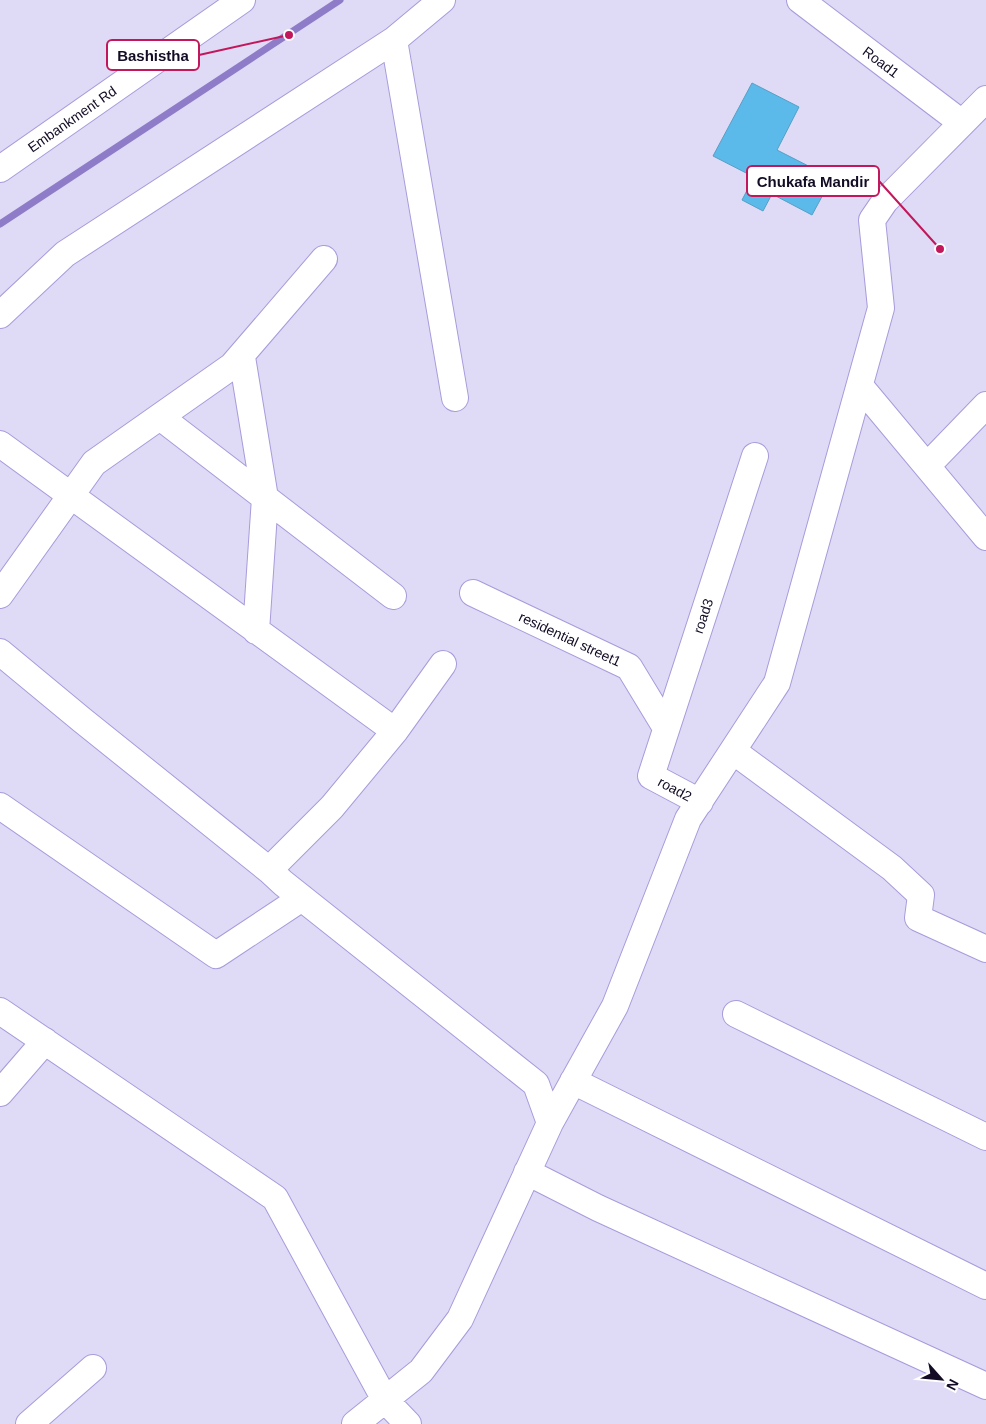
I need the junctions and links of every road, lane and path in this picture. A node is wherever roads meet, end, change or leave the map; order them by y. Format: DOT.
graph roads {
  1 [pos="242,0"];
  2 [pos="442,0"];
  3 [pos="800,0"];
  4 [pos="394,40"];
  5 [pos="986,99"];
  6 [pos="962,123"];
  7 [pos="0,169"];
  8 [pos="324,259"];
  9 [pos="0,315"];
  10 [pos="242,357"];
  11 [pos="860,386"];
  12 [pos="455,398"];
  13 [pos="986,406"];
  14 [pos="160,416"];
  15 [pos="0,444"];
  16 [pos="755,456"];
  17 [pos="927,466"];
  18 [pos="70,496"];
  19 [pos="265,498"];
  20 [pos="986,538"];
  21 [pos="473,593"];
  22 [pos="0,594"];
  23 [pos="393,596"];
  24 [pos="256,630"];
  25 [pos="0,652"];
  26 [pos="444,664"];
  27 [pos="666,728"];
  28 [pos="395,731"];
  29 [pos="733,751"];
  30 [pos="651,776"];
  31 [pos="700,802"];
  32 [pos="0,806"];
  33 [pos="269,870"];
  34 [pos="302,898"];
  35 [pos="986,949"];
  36 [pos="0,1011"];
  37 [pos="736,1014"];
  38 [pos="46,1041"];
  39 [pos="573,1081"];
  40 [pos="0,1093"];
  41 [pos="550,1123"];
  42 [pos="986,1136"];
  43 [pos="527,1172"];
  44 [pos="986,1286"];
  45 [pos="93,1368"];
  46 [pos="986,1386"];
  47 [pos="385,1400"];
  48 [pos="29,1424"];
  49 [pos="355,1424"];
  50 [pos="408,1424"];
  1 -- 7 [label="street, Embankment Rd"];
  2 -- 4 [label="street"];
  3 -- 6 [label="street, Road1"];
  4 -- 9 [label="street"];
  4 -- 12 [label="street"];
  5 -- 6 [label="street"];
  6 -- 11 [label="street"];
  8 -- 10 [label="street"];
  10 -- 14 [label="street"];
  10 -- 19 [label="street"];
  11 -- 17 [label="street"];
  11 -- 29 [label="street"];
  13 -- 17 [label="street"];
  14 -- 18 [label="street"];
  14 -- 19 [label="street"];
  15 -- 18 [label="street"];
  16 -- 27 [label="street, road3"];
  17 -- 20 [label="street"];
  18 -- 22 [label="street"];
  18 -- 24 [label="street"];
  19 -- 23 [label="street"];
  19 -- 24 [label="street"];
  21 -- 27 [label="street, residential street1"];
  24 -- 28 [label="street"];
  25 -- 33 [label="street"];
  26 -- 28 [label="street"];
  27 -- 30 [label="street, road3"];
  28 -- 33 [label="street"];
  29 -- 31 [label="street"];
  29 -- 35 [label="street"];
  30 -- 31 [label="street, road2"];
  31 -- 39 [label="street"];
  32 -- 34 [label="street"];
  33 -- 34 [label="street"];
  34 -- 41 [label="street"];
  36 -- 38 [label="street"];
  37 -- 42 [label="street"];
  38 -- 40 [label="street"];
  38 -- 47 [label="street"];
  39 -- 41 [label="street"];
  39 -- 44 [label="street"];
  41 -- 43 [label="street"];
  43 -- 46 [label="street"];
  43 -- 47 [label="street"];
  45 -- 48 [label="street"];
  47 -- 49 [label="street"];
  47 -- 50 [label="street"];
}
